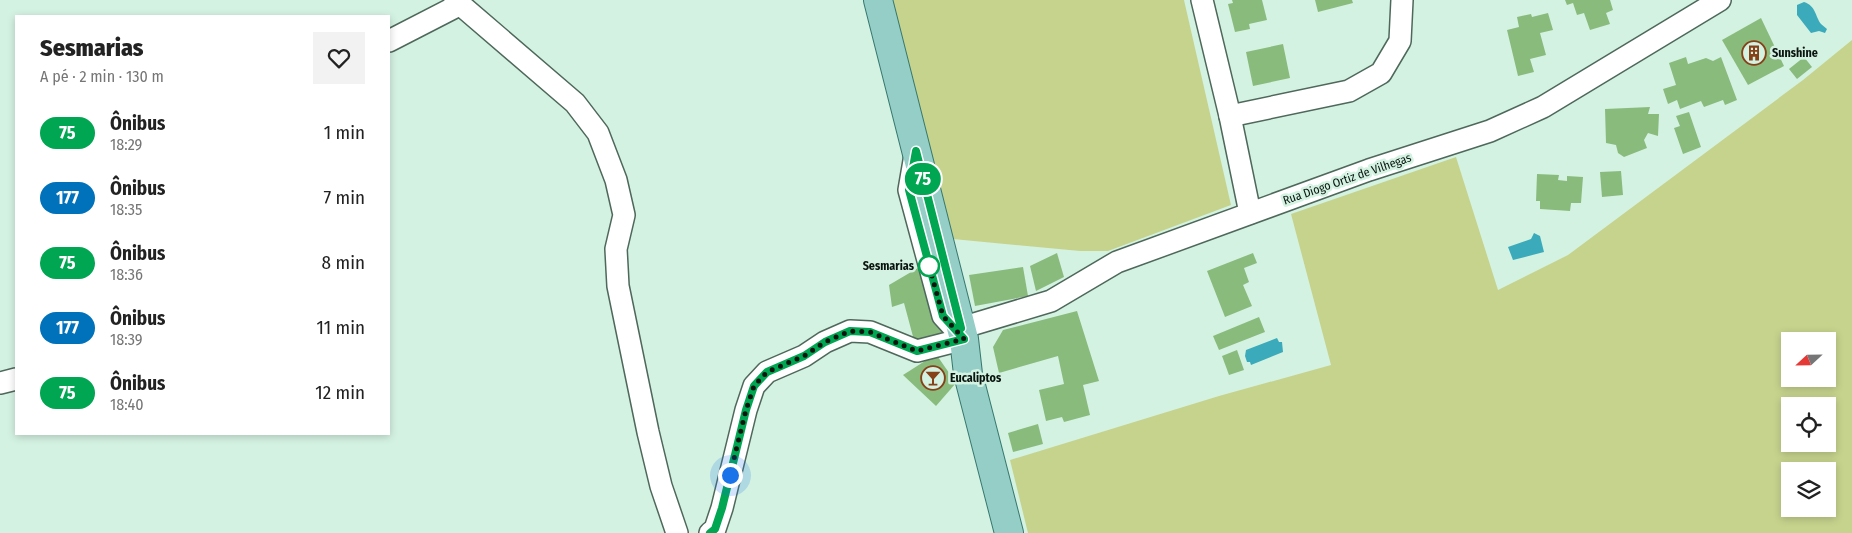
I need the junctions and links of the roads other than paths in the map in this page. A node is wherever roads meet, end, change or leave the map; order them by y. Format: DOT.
graph roads {
  1 [pos="878,0"];
  2 [pos="1202,0"];
  3 [pos="1402,0"];
  4 [pos="1720,0"];
  5 [pos="458,2"];
  6 [pos="390,40"];
  7 [pos="1230,116"];
  8 [pos="1250,213"];
  9 [pos="963,334"];
  10 [pos="15,379"];
  11 [pos="0,383"];
  12 [pos="677,533"];
  13 [pos="710,533"];
  14 [pos="1009,533"];
  1 -- 9 [label="main road"];
  2 -- 7 [label="street"];
  3 -- 7 [label="street"];
  4 -- 8 [label="street, Rua Diogo Ortiz de Vilhegas"];
  5 -- 6 [label="street"];
  5 -- 12 [label="street"];
  7 -- 8 [label="street"];
  8 -- 9 [label="street, Rua Diogo Ortiz de Vilhegas"];
  9 -- 13 [label="street, Rua Diogo Ortiz de Vilhegas"];
  9 -- 14 [label="main road"];
  10 -- 11 [label="street"];
}
